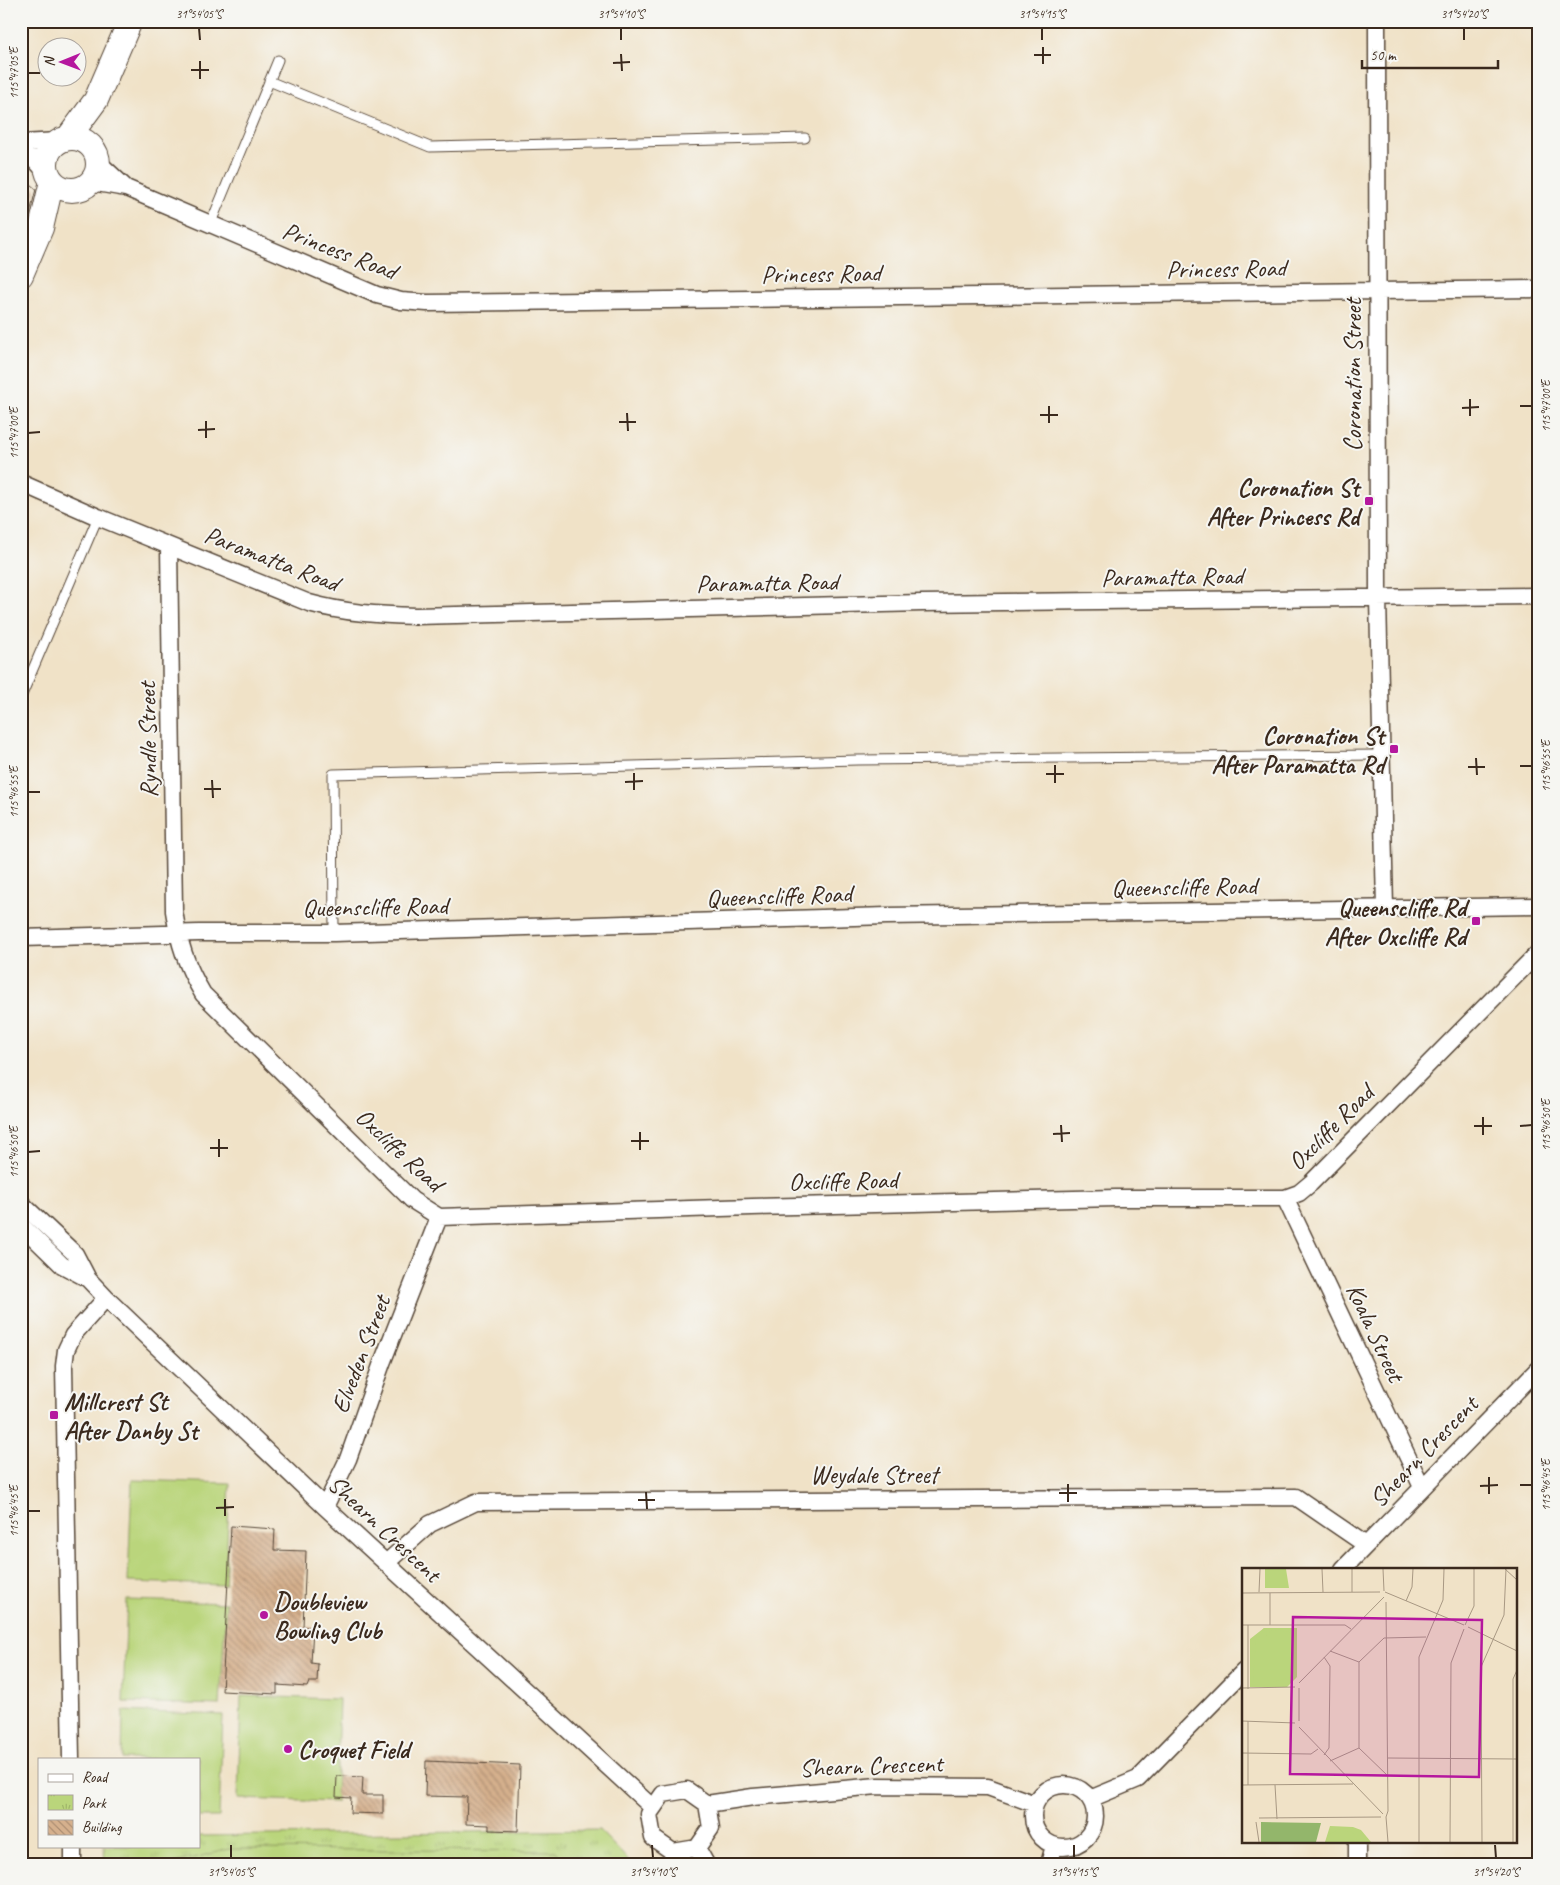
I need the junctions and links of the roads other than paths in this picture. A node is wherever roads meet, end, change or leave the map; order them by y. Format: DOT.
graph roads {
  1 [pos="130,21"];
  2 [pos="1377,21"];
  3 [pos="278,60"];
  4 [pos="269,81"];
  5 [pos="805,138"];
  6 [pos="21,144"];
  7 [pos="80,160"];
  8 [pos="49,177"];
  9 [pos="210,225"];
  10 [pos="41,228"];
  11 [pos="21,274"];
  12 [pos="1539,289"];
  13 [pos="1376,291"];
  14 [pos="21,483"];
  15 [pos="98,517"];
  16 [pos="169,546"];
  17 [pos="1539,596"];
  18 [pos="1378,598"];
  19 [pos="21,697"];
  20 [pos="1381,755"];
  21 [pos="1539,906"];
  22 [pos="1385,908"];
  23 [pos="334,933"];
  24 [pos="178,934"];
  25 [pos="21,938"];
  26 [pos="1539,952"];
  27 [pos="1285,1198"];
  28 [pos="21,1203"];
  29 [pos="439,1217"];
  30 [pos="21,1226"];
  31 [pos="88,1279"];
  32 [pos="106,1298"];
  33 [pos="1539,1368"];
  34 [pos="1422,1487"];
  35 [pos="325,1507"];
  36 [pos="1366,1545"];
  37 [pos="386,1564"];
  38 [pos="1344,1568"];
  39 [pos="1242,1673"];
  40 [pos="71,1758"];
  41 [pos="1090,1799"];
  42 [pos="707,1804"];
  43 [pos="1035,1804"];
  44 [pos="653,1808"];
  45 [pos="1357,1842"];
  46 [pos="1054,1846"];
  47 [pos="73,1848"];
  48 [pos="697,1848"];
  49 [pos="73,1864"];
  50 [pos="706,1864"];
  51 [pos="1049,1864"];
  52 [pos="1357,1864"];
  1 -- 7 [label="main road"];
  2 -- 13 [label="street, Coronation Street"];
  3 -- 4 [label="lane"];
  4 -- 5 [label="lane"];
  4 -- 9 [label="lane"];
  6 -- 7 [label="street"];
  6 -- 8 [label="street"];
  7 -- 8 [label="main road"];
  7 -- 8 [label="main road"];
  7 -- 9 [label="street, Princess Road"];
  7 -- 10 [label="main road"];
  8 -- 10 [label="main road"];
  9 -- 13 [label="street, Princess Road"];
  10 -- 11 [label="main road"];
  12 -- 13 [label="street, Princess Road"];
  13 -- 18 [label="street, Coronation Street"];
  14 -- 15 [label="street, Paramatta Road"];
  15 -- 16 [label="street, Paramatta Road"];
  15 -- 19 [label="lane"];
  16 -- 18 [label="street, Paramatta Road"];
  16 -- 24 [label="street, Ryndle Street"];
  17 -- 18 [label="street, Paramatta Road"];
  18 -- 20 [label="street, Coronation Street"];
  20 -- 22 [label="street, Coronation Street"];
  20 -- 23 [label="lane"];
  21 -- 22 [label="street, Queenscliffe Road"];
  22 -- 23 [label="street, Queenscliffe Road"];
  23 -- 24 [label="street, Queenscliffe Road"];
  24 -- 25 [label="street, Queenscliffe Road"];
  24 -- 29 [label="street, Oxcliffe Road"];
  26 -- 27 [label="street, Oxcliffe Road"];
  27 -- 29 [label="street, Oxcliffe Road"];
  27 -- 34 [label="street, Koala Street"];
  28 -- 31 [label="street, Shearn Crescent"];
  29 -- 35 [label="street, Elveden Street"];
  30 -- 31 [label="street, Shearn Crescent"];
  31 -- 32 [label="street, Shearn Crescent"];
  32 -- 35 [label="street, Shearn Crescent"];
  32 -- 40 [label="street"];
  33 -- 34 [label="street, Shearn Crescent"];
  34 -- 36 [label="street, Shearn Crescent"];
  35 -- 37 [label="street, Shearn Crescent"];
  36 -- 37 [label="street, Weydale Street"];
  36 -- 38 [label="street, Shearn Crescent"];
  37 -- 44 [label="street, Shearn Crescent"];
  39 -- 41 [label="street"];
  41 -- 43 [label="street"];
  41 -- 46 [label="street"];
  42 -- 43 [label="street, Shearn Crescent"];
  42 -- 44 [label="street"];
  42 -- 48 [label="street"];
  43 -- 46 [label="street"];
  44 -- 48 [label="street"];
  45 -- 52 [label="street"];
  46 -- 51 [label="street"];
  47 -- 49 [label="street"];
  48 -- 50 [label="street"];
}
